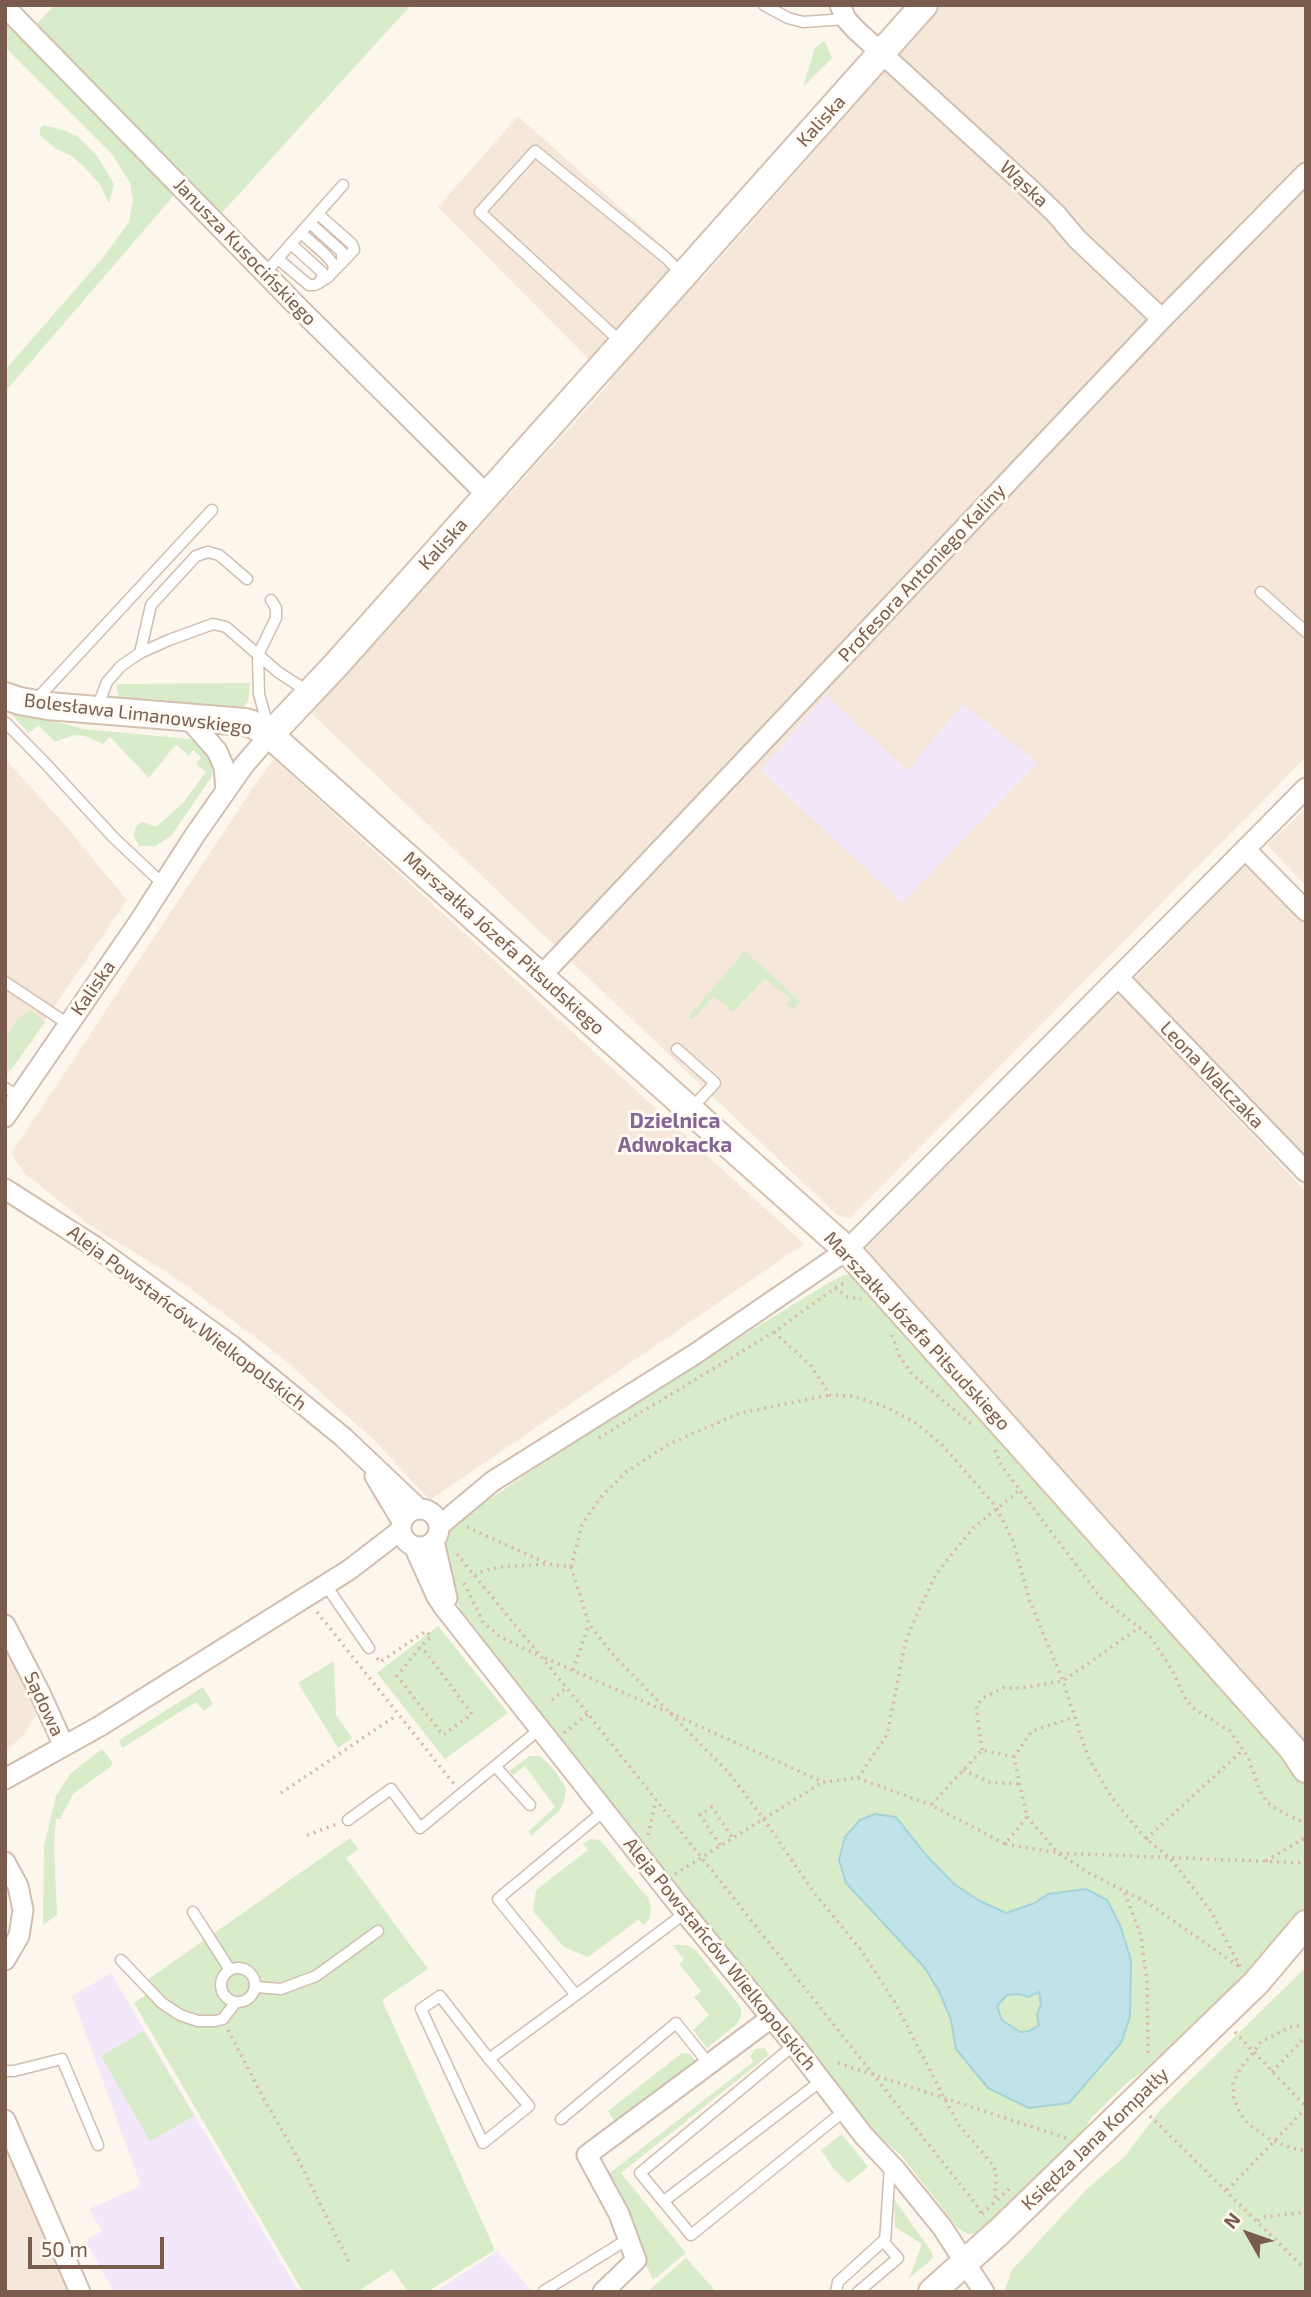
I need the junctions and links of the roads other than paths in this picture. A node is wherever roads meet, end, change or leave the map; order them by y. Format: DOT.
graph roads {
  1 [pos="764,5"];
  2 [pos="924,5"];
  3 [pos="5,7"];
  4 [pos="843,12"];
  5 [pos="882,53"];
  6 [pos="1306,173"];
  7 [pos="343,185"];
  8 [pos="318,214"];
  9 [pos="310,223"];
  10 [pos="301,233"];
  11 [pos="291,244"];
  12 [pos="342,262"];
  13 [pos="272,266"];
  14 [pos="333,272"];
  15 [pos="683,275"];
  16 [pos="318,283"];
  17 [pos="1162,319"];
  18 [pos="622,344"];
  19 [pos="487,495"];
  20 [pos="212,510"];
  21 [pos="247,579"];
  22 [pos="1261,592"];
  23 [pos="271,600"];
  24 [pos="1306,632"];
  25 [pos="140,653"];
  26 [pos="258,655"];
  27 [pos="311,693"];
  28 [pos="5,696"];
  29 [pos="32,704"];
  30 [pos="97,711"];
  31 [pos="188,718"];
  32 [pos="5,722"];
  33 [pos="270,734"];
  34 [pos="1306,788"];
  35 [pos="226,790"];
  36 [pos="1245,849"];
  37 [pos="163,884"];
  38 [pos="1306,911"];
  39 [pos="541,976"];
  40 [pos="1119,978"];
  41 [pos="5,982"];
  42 [pos="68,1024"];
  43 [pos="677,1049"];
  44 [pos="12,1092"];
  45 [pos="691,1110"];
  46 [pos="5,1116"];
  47 [pos="1306,1172"];
  48 [pos="5,1189"];
  49 [pos="847,1251"];
  50 [pos="362,1455"];
  51 [pos="430,1522"];
  52 [pos="407,1535"];
  53 [pos="325,1584"];
  54 [pos="453,1617"];
  55 [pos="5,1625"];
  56 [pos="369,1648"];
  57 [pos="547,1735"];
  58 [pos="64,1746"];
  59 [pos="495,1766"];
  60 [pos="1306,1769"];
  61 [pos="5,1779"];
  62 [pos="530,1805"];
  63 [pos="605,1810"];
  64 [pos="348,1820"];
  65 [pos="5,1862"];
  66 [pos="193,1912"];
  67 [pos="685,1913"];
  68 [pos="1306,1924"];
  69 [pos="378,1931"];
  70 [pos="1306,1944"];
  71 [pos="5,1960"];
  72 [pos="121,1960"];
  73 [pos="230,1970"];
  74 [pos="1256,1983"];
  75 [pos="256,1987"];
  76 [pos="576,1995"];
  77 [pos="235,2003"];
  78 [pos="771,2018"];
  79 [pos="794,2045"];
  80 [pos="489,2059"];
  81 [pos="709,2064"];
  82 [pos="5,2071"];
  83 [pos="821,2081"];
  84 [pos="844,2111"];
  85 [pos="561,2119"];
  86 [pos="5,2120"];
  87 [pos="98,2144"];
  88 [pos="890,2164"];
  89 [pos="664,2202"];
  90 [pos="628,2239"];
  91 [pos="885,2244"];
  92 [pos="965,2263"];
  93 [pos="544,2291"];
  94 [pos="80,2292"];
  95 [pos="603,2292"];
  96 [pos="836,2292"];
  97 [pos="858,2292"];
  98 [pos="932,2292"];
  99 [pos="984,2292"];
  1 -- 4 [label="lane"];
  2 -- 5 [label="street, Kaliska"];
  3 -- 13 [label="street, Janusza Kusocińskiego"];
  4 -- 5 [label="street"];
  5 -- 15 [label="street, Kaliska"];
  5 -- 17 [label="street, Wąska"];
  6 -- 17 [label="street, Profesora Antoniego Kaliny"];
  7 -- 8 [label="lane"];
  8 -- 9 [label="lane"];
  8 -- 12 [label="lane"];
  9 -- 10 [label="lane"];
  9 -- 12 [label="lane"];
  10 -- 11 [label="lane"];
  10 -- 14 [label="lane"];
  11 -- 13 [label="lane"];
  11 -- 16 [label="lane"];
  12 -- 14 [label="lane"];
  13 -- 16 [label="lane"];
  13 -- 19 [label="street, Janusza Kusocińskiego"];
  14 -- 16 [label="lane"];
  15 -- 18 [label="street, Kaliska"];
  15 -- 18 [label="lane"];
  17 -- 39 [label="street, Profesora Antoniego Kaliny"];
  18 -- 19 [label="street, Kaliska"];
  19 -- 27 [label="street, Kaliska"];
  20 -- 29 [label="lane"];
  21 -- 25 [label="lane"];
  22 -- 24 [label="lane"];
  23 -- 26 [label="lane"];
  25 -- 26 [label="lane"];
  25 -- 30 [label="lane"];
  26 -- 27 [label="lane"];
  26 -- 33 [label="lane"];
  27 -- 33 [label="street, Kaliska"];
  28 -- 29 [label="street, Bolesława Limanowskiego"];
  29 -- 30 [label="street, Bolesława Limanowskiego"];
  30 -- 31 [label="street, Bolesława Limanowskiego"];
  31 -- 33 [label="street, Bolesława Limanowskiego"];
  31 -- 35 [label="street"];
  32 -- 37 [label="lane"];
  33 -- 35 [label="street, Kaliska"];
  33 -- 39 [label="street, Marszałka Józefa Piłsudskiego"];
  34 -- 36 [label="street"];
  35 -- 37 [label="street, Kaliska"];
  36 -- 38 [label="street"];
  36 -- 40 [label="street"];
  37 -- 42 [label="street, Kaliska"];
  39 -- 45 [label="street, Marszałka Józefa Piłsudskiego"];
  40 -- 47 [label="street, Leona Walczaka"];
  40 -- 49 [label="street"];
  41 -- 42 [label="lane"];
  42 -- 44 [label="street, Kaliska"];
  43 -- 45 [label="lane"];
  44 -- 46 [label="street, Kaliska"];
  45 -- 49 [label="street, Marszałka Józefa Piłsudskiego"];
  48 -- 50 [label="street, Aleja Powstańców Wielkopolskich"];
  49 -- 51 [label="street"];
  49 -- 60 [label="street, Marszałka Józefa Piłsudskiego"];
  50 -- 51 [label="street, Aleja Powstańców Wielkopolskich"];
  50 -- 52 [label="street, Aleja Powstańców Wielkopolskich"];
  51 -- 52 [label="street"];
  51 -- 52 [label="street"];
  51 -- 54 [label="street, Aleja Powstańców Wielkopolskich"];
  52 -- 53 [label="street"];
  52 -- 54 [label="street, Aleja Powstańców Wielkopolskich"];
  53 -- 56 [label="lane"];
  53 -- 58 [label="street"];
  54 -- 57 [label="street, Aleja Powstańców Wielkopolskich"];
  55 -- 58 [label="street, Sądowa"];
  57 -- 59 [label="lane"];
  57 -- 63 [label="street, Aleja Powstańców Wielkopolskich"];
  58 -- 61 [label="street"];
  59 -- 62 [label="lane"];
  59 -- 64 [label="lane"];
  63 -- 67 [label="street, Aleja Powstańców Wielkopolskich"];
  63 -- 76 [label="lane"];
  65 -- 71 [label="street"];
  66 -- 73 [label="lane"];
  67 -- 76 [label="lane"];
  67 -- 78 [label="street, Aleja Powstańców Wielkopolskich"];
  68 -- 74 [label="street, Księdza Jana Kompałły"];
  69 -- 75 [label="lane"];
  70 -- 74 [label="street, Księdza Jana Kompałły"];
  72 -- 77 [label="lane"];
  73 -- 75 [label="lane"];
  73 -- 77 [label="lane"];
  74 -- 92 [label="street, Księdza Jana Kompałły"];
  75 -- 77 [label="lane"];
  76 -- 80 [label="lane"];
  78 -- 79 [label="street, Aleja Powstańców Wielkopolskich"];
  78 -- 81 [label="street"];
  79 -- 83 [label="street, Aleja Powstańców Wielkopolskich"];
  79 -- 89 [label="lane"];
  80 -- 80 [label="lane"];
  81 -- 85 [label="lane"];
  81 -- 90 [label="street"];
  82 -- 87 [label="lane"];
  83 -- 84 [label="street, Aleja Powstańców Wielkopolskich"];
  83 -- 89 [label="lane"];
  84 -- 88 [label="street, Aleja Powstańców Wielkopolskich"];
  84 -- 89 [label="lane"];
  86 -- 94 [label="street"];
  88 -- 91 [label="lane"];
  88 -- 92 [label="street, Aleja Powstańców Wielkopolskich"];
  90 -- 93 [label="lane"];
  90 -- 95 [label="street"];
  91 -- 96 [label="lane"];
  91 -- 97 [label="lane"];
  92 -- 98 [label="street, Księdza Jana Kompałły"];
  92 -- 99 [label="street, Aleja Powstańców Wielkopolskich"];
}
